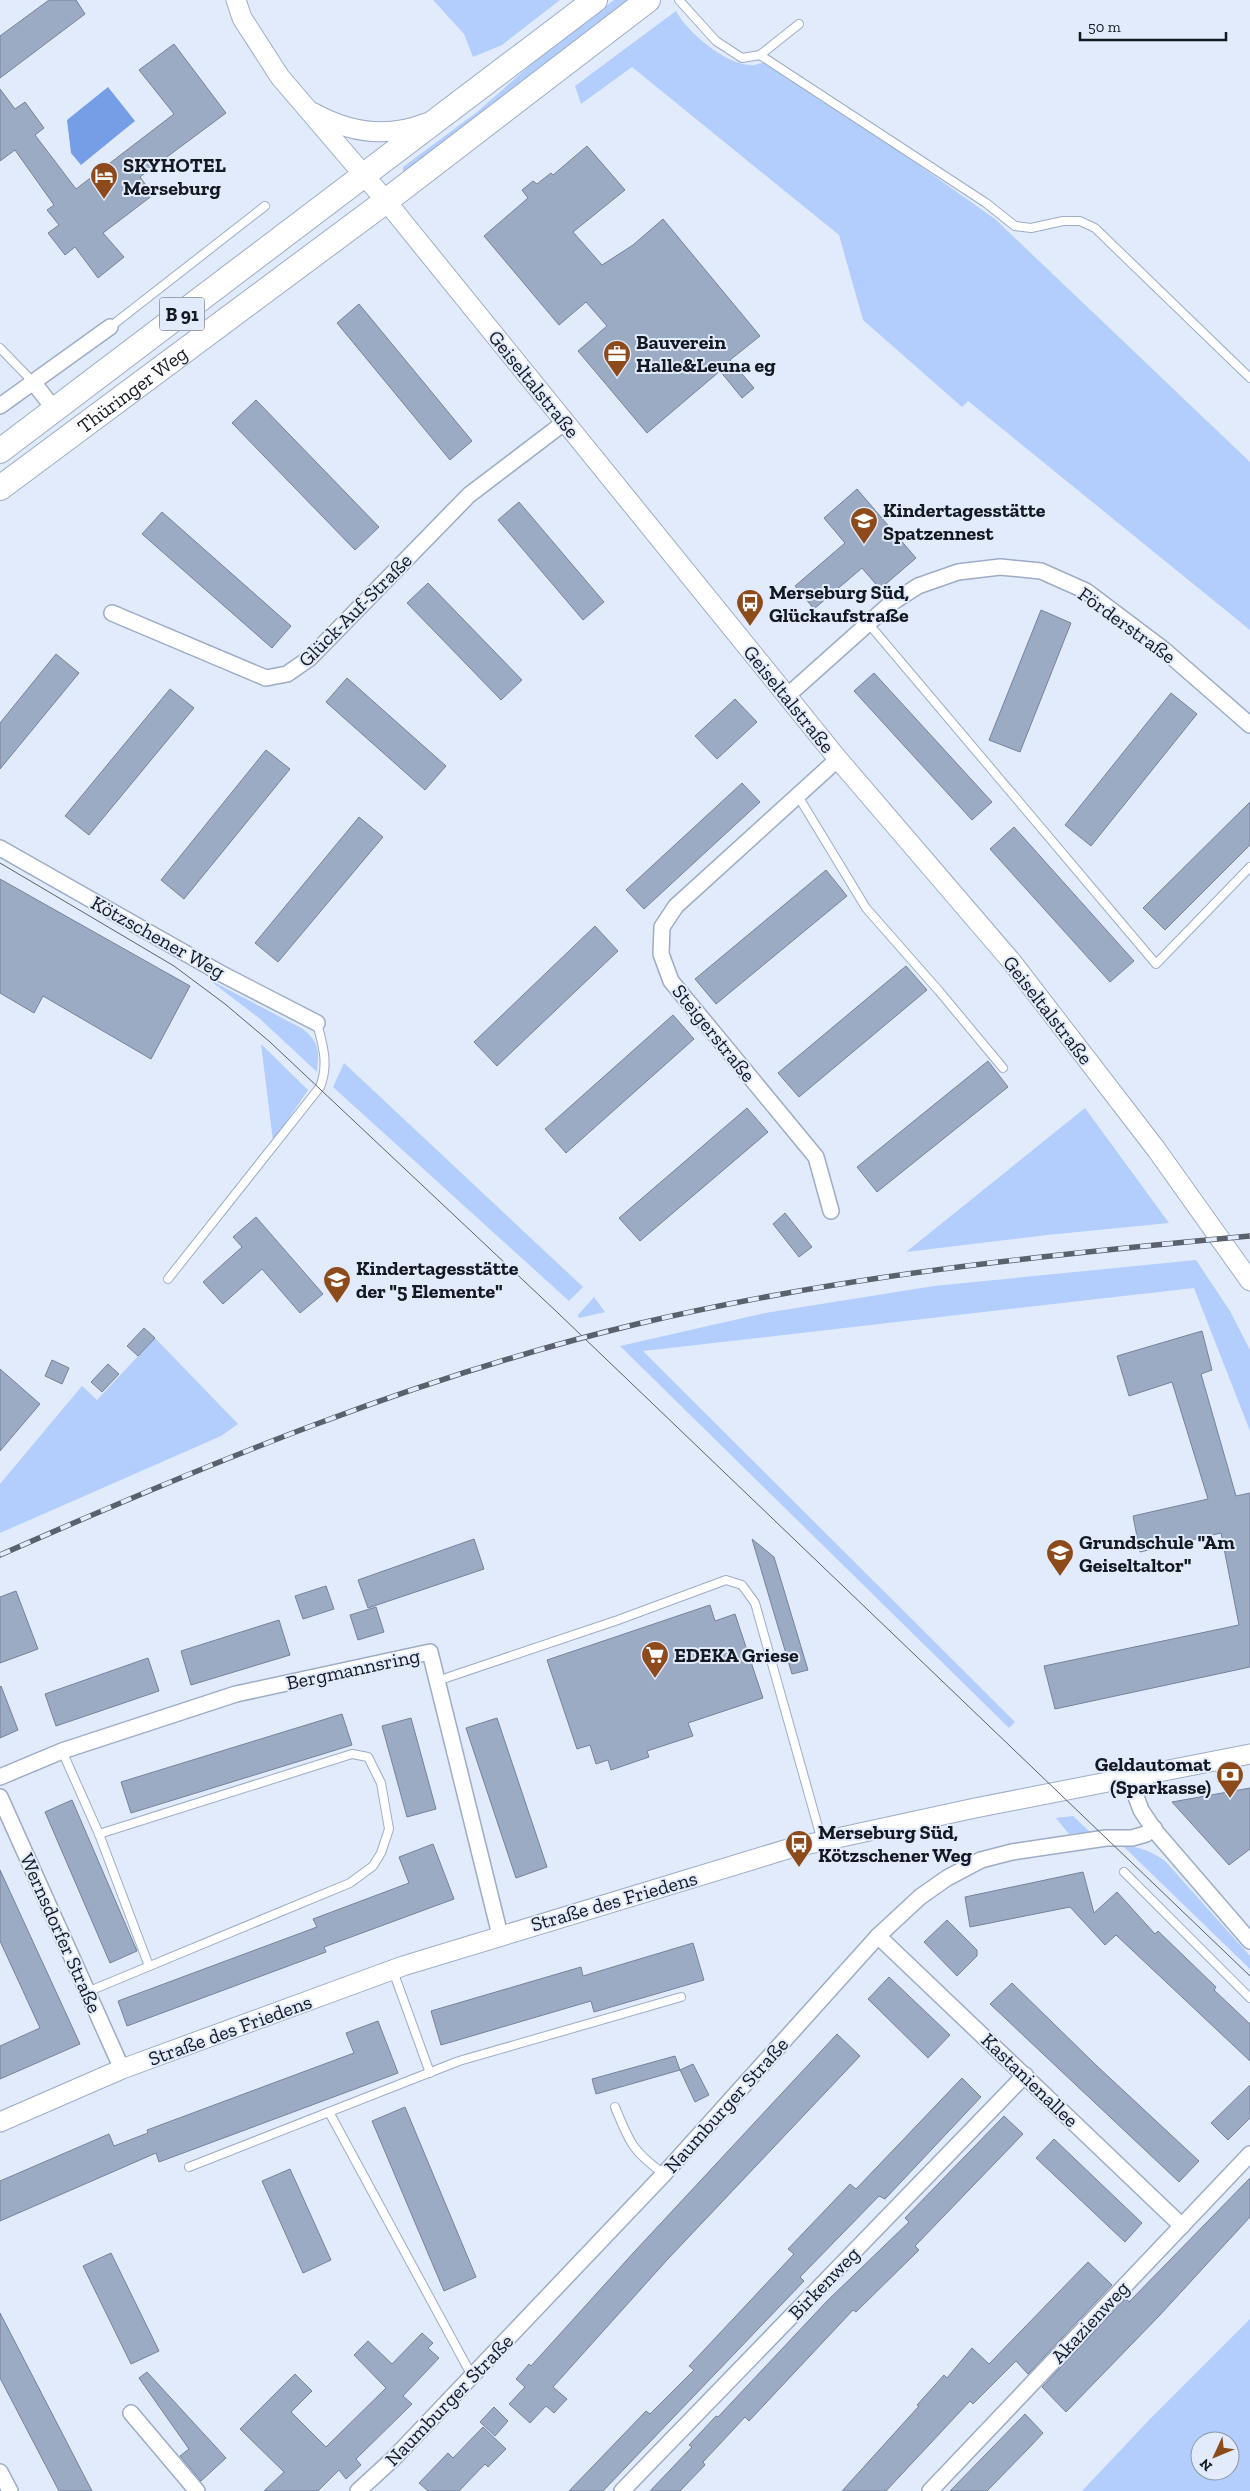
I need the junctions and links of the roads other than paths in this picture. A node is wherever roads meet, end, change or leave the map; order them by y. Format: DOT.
graph roads {
  1 [pos="236,0"];
  2 [pos="595,0"];
  3 [pos="648,0"];
  4 [pos="679,0"];
  5 [pos="799,24"];
  6 [pos="760,55"];
  7 [pos="308,110"];
  8 [pos="439,117"];
  9 [pos="362,175"];
  10 [pos="386,202"];
  11 [pos="265,206"];
  12 [pos="110,327"];
  13 [pos="0,348"];
  14 [pos="1250,378"];
  15 [pos="33,382"];
  16 [pos="0,406"];
  17 [pos="54,410"];
  18 [pos="565,422"];
  19 [pos="0,451"];
  20 [pos="0,488"];
  21 [pos="112,613"];
  22 [pos="868,623"];
  23 [pos="787,696"];
  24 [pos="1250,725"];
  25 [pos="838,759"];
  26 [pos="798,796"];
  27 [pos="0,848"];
  28 [pos="1250,867"];
  29 [pos="317,1023"];
  30 [pos="1003,1068"];
  31 [pos="831,1211"];
  32 [pos="168,1279"];
  33 [pos="1250,1281"];
  34 [pos="437,1681"];
  35 [pos="62,1751"];
  36 [pos="1250,1754"];
  37 [pos="0,1777"];
  38 [pos="1129,1778"];
  39 [pos="0,1797"];
  40 [pos="1154,1828"];
  41 [pos="99,1834"];
  42 [pos="822,1841"];
  43 [pos="1124,1872"];
  44 [pos="500,1935"];
  45 [pos="878,1936"];
  46 [pos="1250,1941"];
  47 [pos="149,1966"];
  48 [pos="392,1970"];
  49 [pos="87,1992"];
  50 [pos="681,1997"];
  51 [pos="1250,1998"];
  52 [pos="122,2069"];
  53 [pos="430,2072"];
  54 [pos="1025,2075"];
  55 [pos="615,2107"];
  56 [pos="329,2112"];
  57 [pos="0,2122"];
  58 [pos="1250,2154"];
  59 [pos="189,2167"];
  60 [pos="664,2174"];
  61 [pos="1182,2226"];
  62 [pos="472,2376"];
  63 [pos="131,2413"];
  64 [pos="0,2472"];
  65 [pos="10,2491"];
  66 [pos="197,2491"];
  67 [pos="358,2491"];
  68 [pos="622,2491"];
  69 [pos="930,2491"];
  1 -- 7 [label="street, Geiseltalstraße"];
  2 -- 8 [label="main road, B 91"];
  3 -- 10 [label="main road, B 91"];
  4 -- 6 [label="lane"];
  5 -- 6 [label="lane"];
  6 -- 14 [label="lane"];
  7 -- 8 [label="street"];
  7 -- 9 [label="street, Geiseltalstraße"];
  8 -- 9 [label="main road, B 91"];
  9 -- 10 [label="street, Geiseltalstraße"];
  9 -- 17 [label="main road, Thüringer Weg / B 91"];
  10 -- 18 [label="street, Geiseltalstraße"];
  10 -- 20 [label="main road, Thüringer Weg / B 91"];
  11 -- 12 [label="lane"];
  12 -- 15 [label="street"];
  13 -- 15 [label="lane"];
  15 -- 16 [label="street"];
  15 -- 17 [label="street"];
  17 -- 19 [label="main road, Thüringer Weg / B 91"];
  18 -- 21 [label="street, Glück-Auf-Straße"];
  18 -- 23 [label="street, Geiseltalstraße"];
  22 -- 23 [label="street, Förderstraße"];
  22 -- 24 [label="street, Förderstraße"];
  22 -- 28 [label="lane"];
  23 -- 25 [label="street, Geiseltalstraße"];
  25 -- 26 [label="street, Steigerstraße"];
  25 -- 33 [label="street, Geiseltalstraße"];
  26 -- 30 [label="lane"];
  26 -- 31 [label="street, Steigerstraße"];
  27 -- 29 [label="street, Kötzschener Weg"];
  29 -- 32 [label="lane"];
  34 -- 35 [label="street, Bergmannsring"];
  34 -- 42 [label="lane"];
  34 -- 44 [label="street, Bergmannsring"];
  35 -- 37 [label="street, Bergmannsring"];
  35 -- 41 [label="lane"];
  36 -- 38 [label="street, Straße des Friedens"];
  38 -- 40 [label="street"];
  38 -- 42 [label="street, Straße des Friedens"];
  39 -- 49 [label="street, Wernsdorfer Straße"];
  40 -- 45 [label="street, Naumburger Straße"];
  40 -- 46 [label="street"];
  41 -- 47 [label="lane"];
  41 -- 47 [label="lane"];
  42 -- 44 [label="street, Straße des Friedens"];
  43 -- 51 [label="lane"];
  44 -- 48 [label="street, Straße des Friedens"];
  45 -- 54 [label="street, Kastanienallee"];
  45 -- 60 [label="street, Naumburger Straße"];
  47 -- 49 [label="lane"];
  48 -- 52 [label="street, Straße des Friedens"];
  48 -- 53 [label="lane"];
  49 -- 52 [label="street, Wernsdorfer Straße"];
  50 -- 53 [label="lane"];
  52 -- 57 [label="street, Straße des Friedens"];
  53 -- 56 [label="lane"];
  54 -- 61 [label="street, Kastanienallee"];
  54 -- 68 [label="street, Birkenweg"];
  55 -- 60 [label="lane"];
  56 -- 59 [label="lane"];
  56 -- 62 [label="lane"];
  58 -- 61 [label="street, Akazienweg"];
  60 -- 62 [label="street, Naumburger Straße"];
  61 -- 69 [label="street, Akazienweg"];
  62 -- 67 [label="street, Naumburger Straße"];
  63 -- 66 [label="street"];
  64 -- 65 [label="street"];
}
